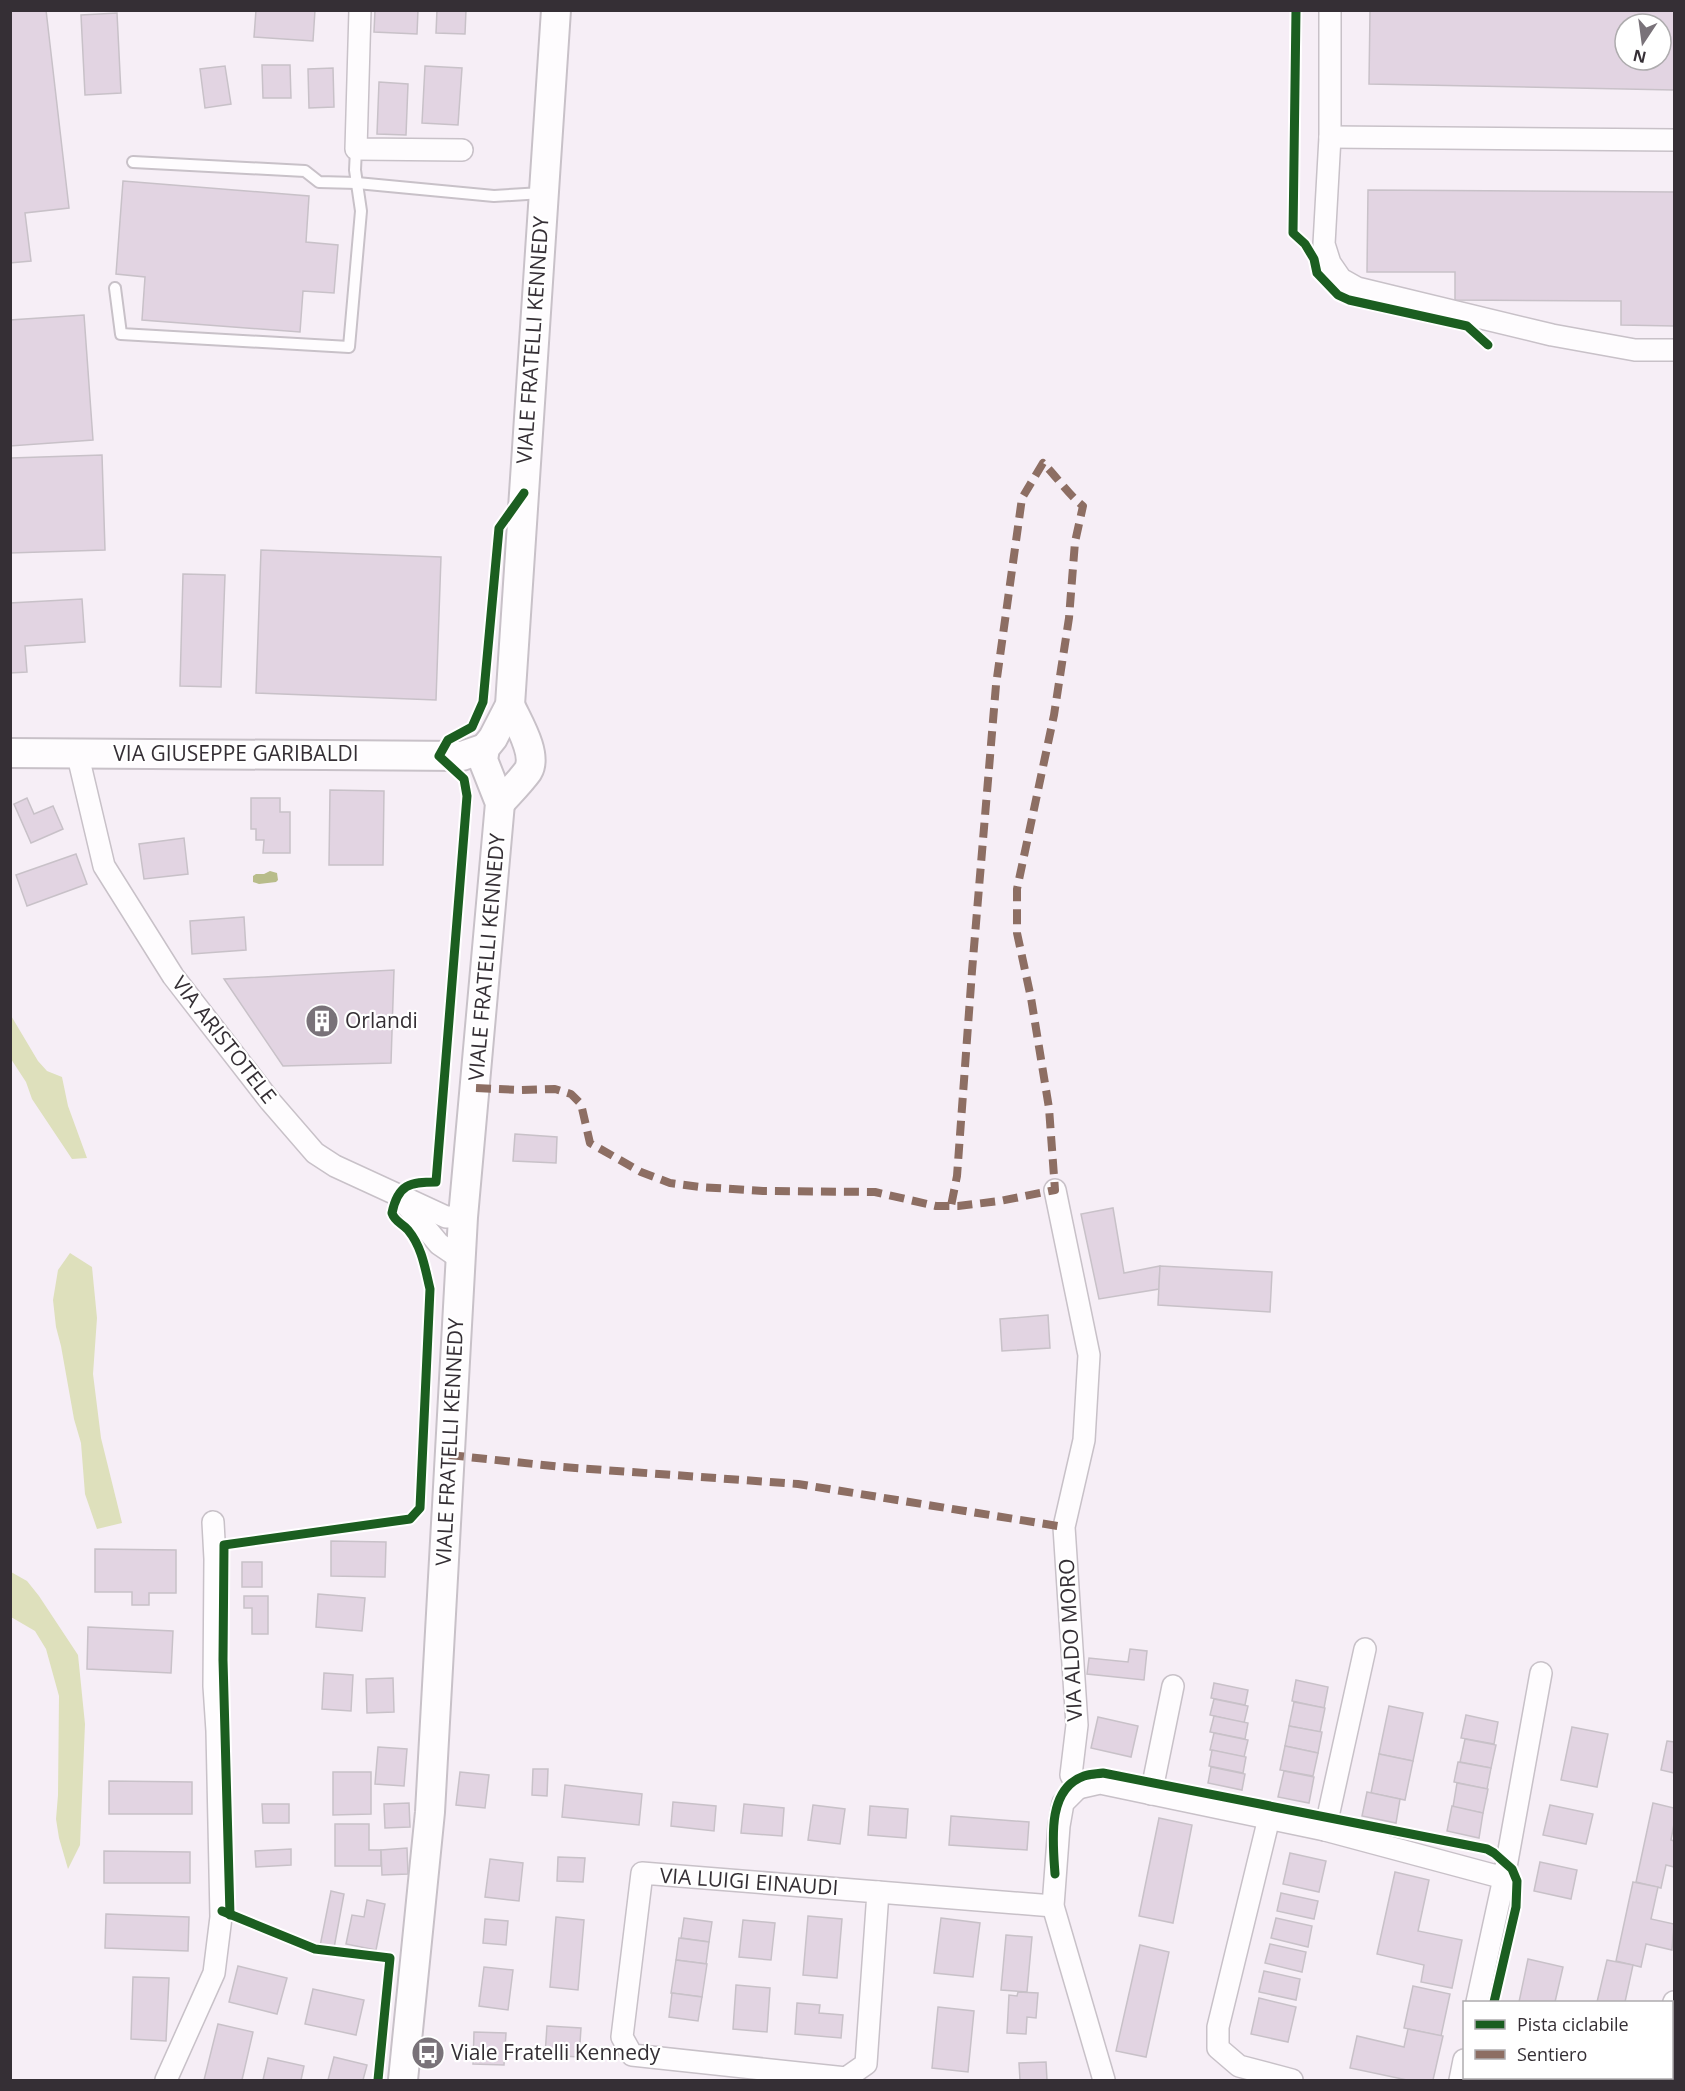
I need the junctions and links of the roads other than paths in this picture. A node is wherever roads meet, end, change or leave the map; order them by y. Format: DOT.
graph roads {
  1 [pos="360,10"];
  2 [pos="556,10"];
  3 [pos="1330,10"];
  4 [pos="1330,137"];
  5 [pos="1674,140"];
  6 [pos="356,149"];
  7 [pos="462,150"];
  8 [pos="133,162"];
  9 [pos="357,183"];
  10 [pos="543,193"];
  11 [pos="115,288"];
  12 [pos="1674,350"];
  13 [pos="510,705"];
  14 [pos="527,744"];
  15 [pos="10,753"];
  16 [pos="77,753"];
  17 [pos="483,756"];
  18 [pos="522,777"];
  19 [pos="500,803"];
  20 [pos="1055,1190"];
  21 [pos="398,1195"];
  22 [pos="463,1217"];
  23 [pos="461,1259"];
  24 [pos="213,1522"];
  25 [pos="1365,1649"];
  26 [pos="1540,1673"];
  27 [pos="1173,1686"];
  28 [pos="1078,1788"];
  29 [pos="1151,1794"];
  30 [pos="1269,1818"];
  31 [pos="1325,1830"];
  32 [pos="1504,1878"];
  33 [pos="878,1892"];
  34 [pos="1053,1906"];
  35 [pos="1477,2001"];
  36 [pos="1463,2065"];
  37 [pos="166,2080"];
  38 [pos="403,2080"];
  39 [pos="1104,2080"];
  40 [pos="1292,2080"];
  41 [pos="1460,2080"];
  1 -- 6 [label="street"];
  2 -- 10 [label="street, VIALE FRATELLI KENNEDY"];
  3 -- 4 [label="street"];
  4 -- 5 [label="street"];
  4 -- 12 [label="street"];
  6 -- 7 [label="street"];
  6 -- 9 [label="lane"];
  8 -- 9 [label="lane"];
  9 -- 10 [label="lane"];
  9 -- 11 [label="lane"];
  10 -- 13 [label="street, VIALE FRATELLI KENNEDY"];
  13 -- 14 [label="street, VIALE FRATELLI KENNEDY"];
  13 -- 17 [label="street, VIALE FRATELLI KENNEDY"];
  14 -- 17 [label="street"];
  14 -- 18 [label="street, VIALE FRATELLI KENNEDY"];
  15 -- 16 [label="street, VIA GIUSEPPE GARIBALDI"];
  16 -- 17 [label="street, VIA GIUSEPPE GARIBALDI"];
  16 -- 21 [label="street, VIA ARISTOTELE"];
  17 -- 18 [label="street"];
  17 -- 19 [label="street, VIALE FRATELLI KENNEDY"];
  18 -- 19 [label="street, VIALE FRATELLI KENNEDY"];
  19 -- 22 [label="street, VIALE FRATELLI KENNEDY"];
  20 -- 28 [label="street, VIA ALDO MORO"];
  21 -- 22 [label="street"];
  21 -- 23 [label="street, VIA ARISTOTELE"];
  22 -- 23 [label="street, VIALE FRATELLI KENNEDY"];
  23 -- 38 [label="street, VIALE FRATELLI KENNEDY"];
  24 -- 37 [label="street"];
  25 -- 31 [label="street"];
  26 -- 32 [label="street"];
  27 -- 29 [label="street"];
  28 -- 29 [label="street"];
  28 -- 34 [label="street"];
  29 -- 30 [label="street"];
  30 -- 31 [label="street"];
  30 -- 40 [label="street"];
  31 -- 32 [label="street"];
  32 -- 35 [label="street"];
  33 -- 33 [label="street, VIA LUIGI EINAUDI"];
  33 -- 34 [label="street, VIA LUIGI EINAUDI"];
  34 -- 39 [label="street"];
  36 -- 41 [label="street"];
}
